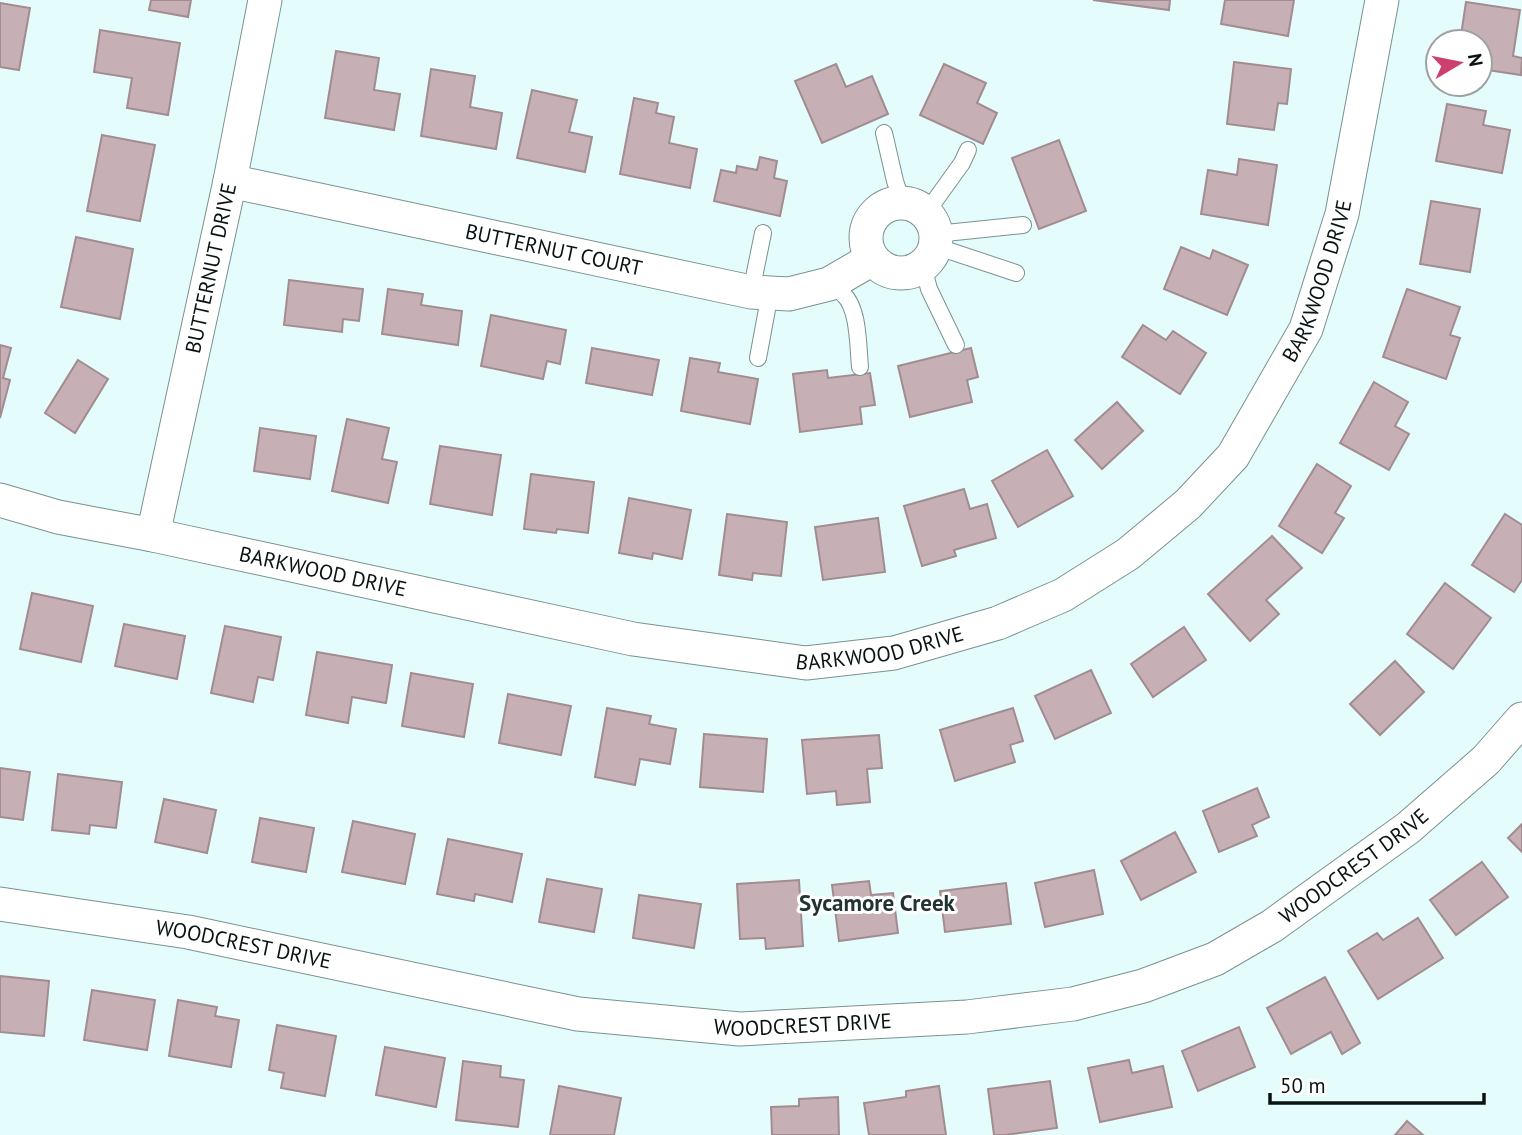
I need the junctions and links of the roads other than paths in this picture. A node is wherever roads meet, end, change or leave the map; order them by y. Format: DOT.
graph roads {
  1 [pos="265,0"];
  2 [pos="1382,0"];
  3 [pos="884,133"];
  4 [pos="968,150"];
  5 [pos="230,181"];
  6 [pos="1023,225"];
  7 [pos="924,232"];
  8 [pos="764,233"];
  9 [pos="872,259"];
  10 [pos="1016,273"];
  11 [pos="829,284"];
  12 [pos="760,293"];
  13 [pos="956,345"];
  14 [pos="758,358"];
  15 [pos="860,367"];
  16 [pos="0,500"];
  17 [pos="153,535"];
  18 [pos="1522,719"];
  19 [pos="0,904"];
  1 -- 5 [label="street, BUTTERNUT DRIVE"];
  2 -- 17 [label="street, BARKWOOD DRIVE"];
  3 -- 7 [label="lane"];
  4 -- 7 [label="lane"];
  5 -- 12 [label="street, BUTTERNUT COURT"];
  5 -- 17 [label="street, BUTTERNUT DRIVE"];
  6 -- 7 [label="lane"];
  7 -- 9 [label="street"];
  7 -- 9 [label="street"];
  7 -- 10 [label="lane"];
  7 -- 13 [label="lane"];
  8 -- 12 [label="lane"];
  9 -- 11 [label="street, BUTTERNUT COURT"];
  11 -- 12 [label="street, BUTTERNUT COURT"];
  11 -- 15 [label="lane"];
  12 -- 14 [label="lane"];
  16 -- 17 [label="street, BARKWOOD DRIVE"];
  18 -- 19 [label="street, WOODCREST DRIVE"];
}
